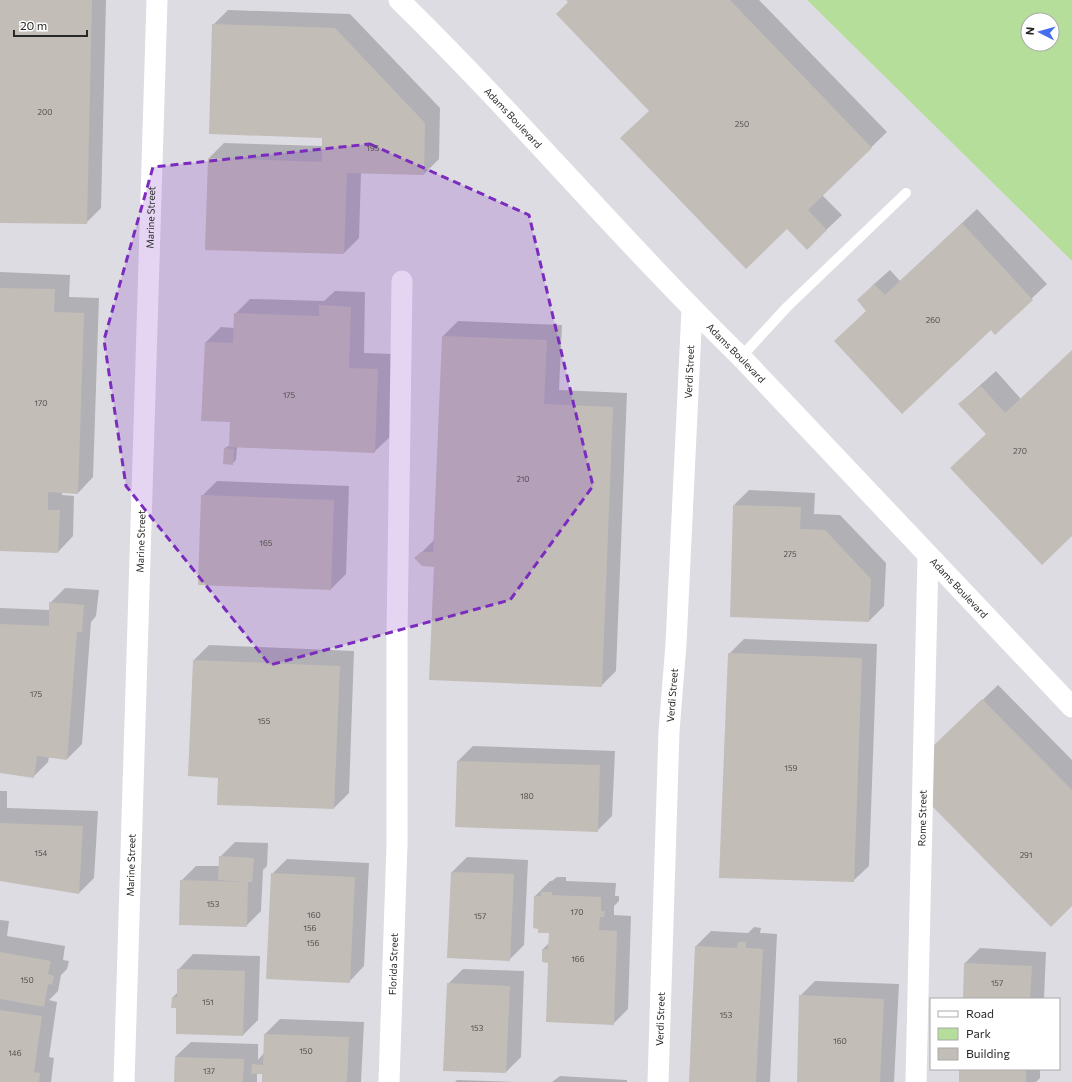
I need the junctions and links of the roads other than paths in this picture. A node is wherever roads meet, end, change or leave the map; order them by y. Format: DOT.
graph roads {
  1 [pos="156,0"];
  2 [pos="399,0"];
  3 [pos="906,194"];
  4 [pos="402,281"];
  5 [pos="692,309"];
  6 [pos="741,357"];
  7 [pos="928,555"];
  8 [pos="1072,707"];
  9 [pos="124,1082"];
  10 [pos="389,1082"];
  11 [pos="658,1082"];
  12 [pos="916,1082"];
  1 -- 9 [label="street, Marine Street"];
  2 -- 5 [label="street, Adams Boulevard"];
  3 -- 6 [label="lane"];
  4 -- 10 [label="street, Florida Street"];
  5 -- 6 [label="street, Adams Boulevard"];
  5 -- 11 [label="street, Verdi Street"];
  6 -- 7 [label="street, Adams Boulevard"];
  7 -- 8 [label="street, Adams Boulevard"];
  7 -- 12 [label="street, Rome Street"];
}
